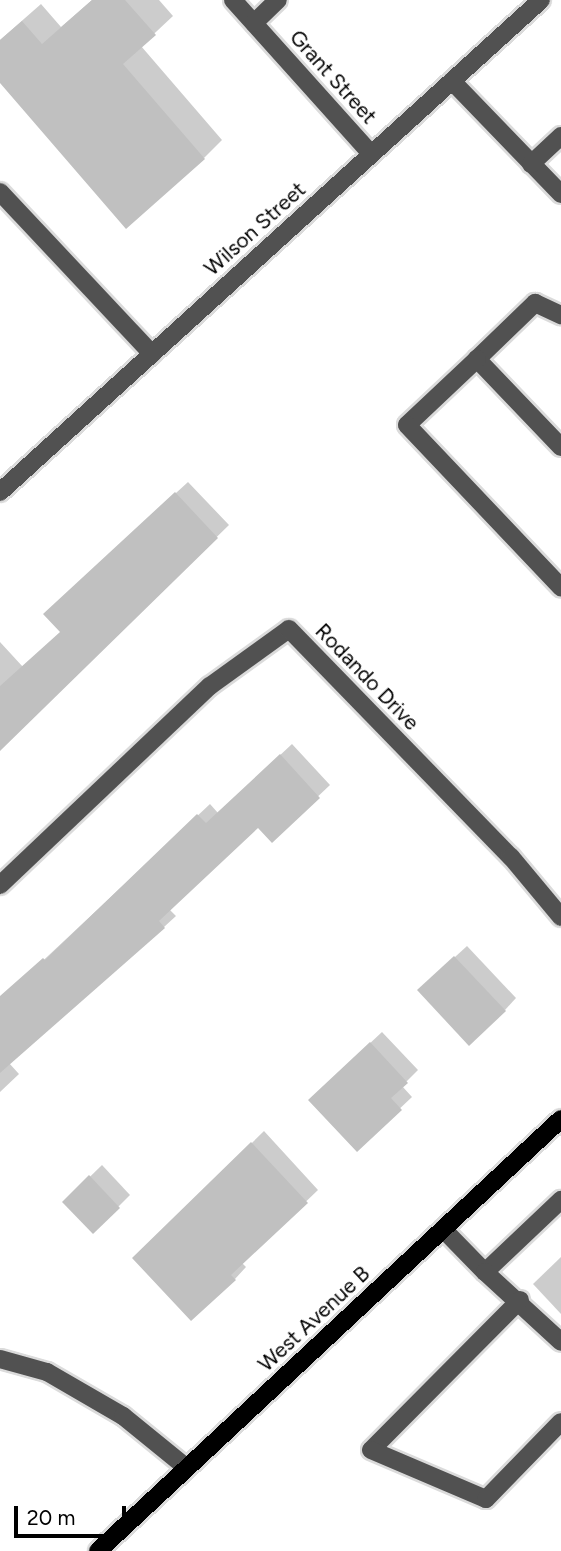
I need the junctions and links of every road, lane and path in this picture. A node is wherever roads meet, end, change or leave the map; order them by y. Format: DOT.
graph roads {
  1 [pos="233,0"];
  2 [pos="278,0"];
  3 [pos="541,0"];
  4 [pos="254,23"];
  5 [pos="452,81"];
  6 [pos="561,136"];
  7 [pos="372,154"];
  8 [pos="531,164"];
  9 [pos="0,192"];
  10 [pos="561,194"];
  11 [pos="561,315"];
  12 [pos="152,354"];
  13 [pos="477,359"];
  14 [pos="561,447"];
  15 [pos="3,483"];
  16 [pos="561,587"];
  17 [pos="0,885"];
  18 [pos="561,917"];
  19 [pos="561,1119"];
  20 [pos="561,1200"];
  21 [pos="443,1229"];
  22 [pos="485,1272"];
  23 [pos="520,1300"];
  24 [pos="561,1342"];
  25 [pos="0,1359"];
  26 [pos="561,1422"];
  27 [pos="187,1468"];
  28 [pos="98,1551"];
  1 -- 4 [label="street, Grant Street"];
  2 -- 4 [label="street"];
  3 -- 5 [label="street, Wilson Street"];
  4 -- 7 [label="street, Grant Street"];
  5 -- 7 [label="street, Wilson Street"];
  5 -- 8 [label="street"];
  6 -- 8 [label="street"];
  7 -- 12 [label="street, Wilson Street"];
  8 -- 10 [label="street"];
  9 -- 12 [label="street"];
  11 -- 13 [label="street"];
  12 -- 15 [label="street, Wilson Street"];
  13 -- 14 [label="street"];
  13 -- 16 [label="street"];
  17 -- 18 [label="street, Rodando Drive"];
  19 -- 21 [label="main road, West Avenue B"];
  20 -- 22 [label="street"];
  21 -- 22 [label="street"];
  21 -- 27 [label="main road, West Avenue B"];
  22 -- 23 [label="street"];
  23 -- 24 [label="street"];
  23 -- 26 [label="street"];
  25 -- 27 [label="street"];
  27 -- 28 [label="main road, West Avenue B"];
}
